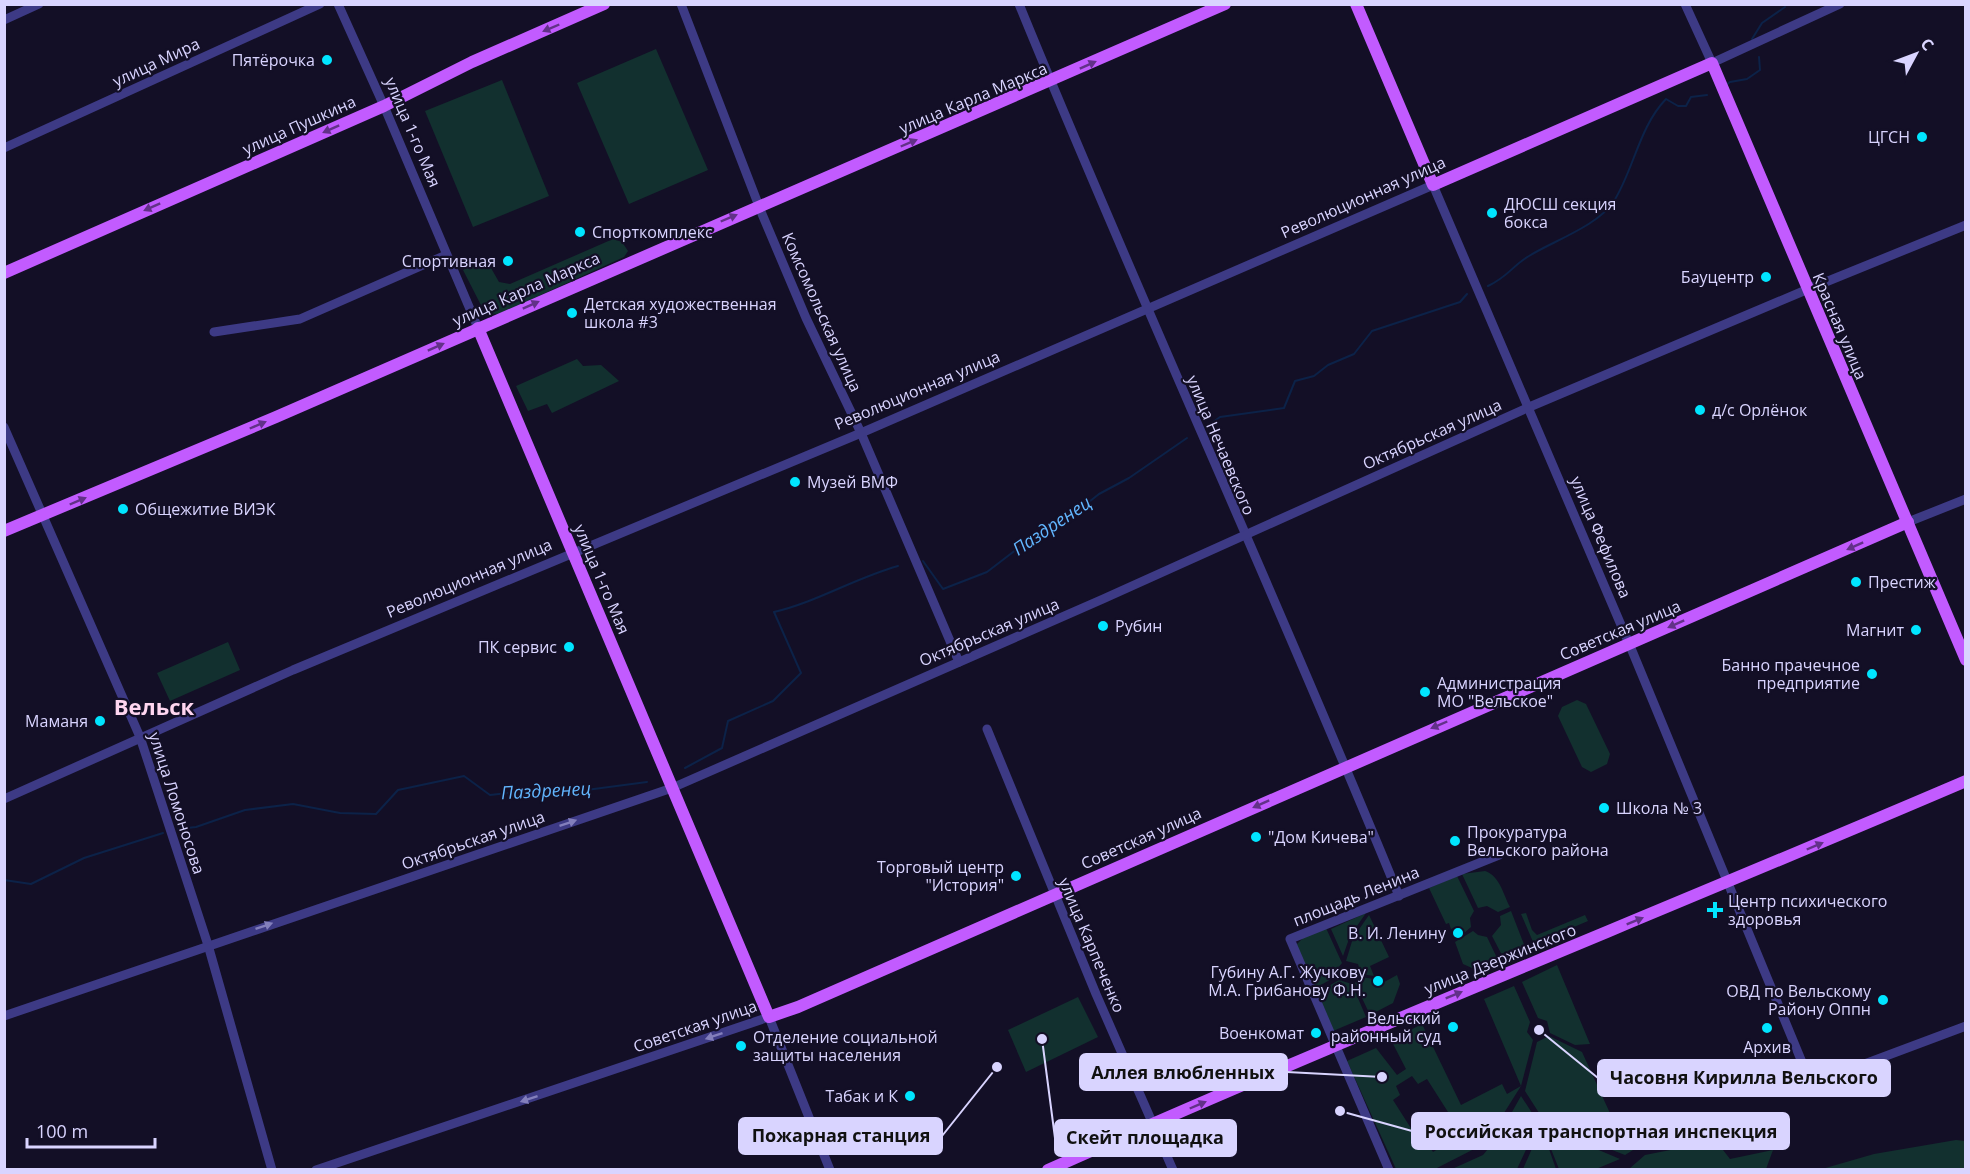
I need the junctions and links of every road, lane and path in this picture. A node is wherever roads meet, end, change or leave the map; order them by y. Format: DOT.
graph roads {
  1 [pos="39,4"];
  2 [pos="320,4"];
  3 [pos="338,4"];
  4 [pos="604,4"];
  5 [pos="681,4"];
  6 [pos="1019,4"];
  7 [pos="1225,4"];
  8 [pos="1356,4"];
  9 [pos="1685,4"];
  10 [pos="1840,4"];
  11 [pos="4,20"];
  12 [pos="1712,63"];
  13 [pos="1051,82"];
  14 [pos="384,106"];
  15 [pos="4,148"];
  16 [pos="1433,185"];
  17 [pos="758,206"];
  18 [pos="1965,225"];
  19 [pos="446,255"];
  20 [pos="4,273"];
  21 [pos="1806,290"];
  22 [pos="1147,309"];
  23 [pos="478,328"];
  24 [pos="214,333"];
  25 [pos="1527,408"];
  26 [pos="4,427"];
  27 [pos="861,433"];
  28 [pos="1965,499"];
  29 [pos="43,515"];
  30 [pos="1908,522"];
  31 [pos="4,531"];
  32 [pos="1244,535"];
  33 [pos="573,552"];
  34 [pos="1629,645"];
  35 [pos="1965,660"];
  36 [pos="959,662"];
  37 [pos="987,729"];
  38 [pos="140,737"];
  39 [pos="1346,766"];
  40 [pos="1965,781"];
  41 [pos="672,788"];
  42 [pos="4,799"];
  43 [pos="1499,855"];
  44 [pos="1728,883"];
  45 [pos="1054,895"];
  46 [pos="1399,896"];
  47 [pos="208,945"];
  48 [pos="4,1016"];
  49 [pos="769,1017"];
  50 [pos="1965,1026"];
  51 [pos="1335,1045"];
  52 [pos="1153,1125"];
  53 [pos="272,1170"];
  54 [pos="316,1170"];
  55 [pos="830,1170"];
  56 [pos="1048,1170"];
  57 [pos="1173,1170"];
  58 [pos="1389,1170"];
  1 -- 11 [label="street"];
  2 -- 15 [label="street, улица Мира"];
  3 -- 14 [label="street, улица 1-го Мая"];
  4 -- 14 [label="main road, улица Пушкина, one-way"];
  5 -- 17 [label="street, Комсомольская улица"];
  6 -- 13 [label="street, улица Нечаевского"];
  13 -- 7 [label="main road, улица Карла Маркса, one-way"];
  8 -- 16 [label="main road, улица Фефилова"];
  9 -- 12 [label="street, Красная улица"];
  10 -- 12 [label="street, Революционная улица"];
  12 -- 16 [label="main road, Революционная улица"];
  12 -- 21 [label="main road, Красная улица"];
  17 -- 13 [label="main road, улица Карла Маркса, one-way"];
  13 -- 22 [label="street, улица Нечаевского"];
  14 -- 19 [label="street, улица 1-го Мая"];
  14 -- 20 [label="main road, улица Пушкина, one-way"];
  16 -- 22 [label="street, Революционная улица"];
  16 -- 25 [label="street, улица Фефилова"];
  23 -- 17 [label="main road, улица Карла Маркса, one-way"];
  17 -- 27 [label="street, Комсомольская улица"];
  18 -- 21 [label="street, Октябрьская улица"];
  19 -- 23 [label="street, улица 1-го Мая"];
  19 -- 24 [label="street"];
  21 -- 25 [label="street, Октябрьская улица"];
  21 -- 30 [label="main road, Красная улица"];
  22 -- 27 [label="street, Революционная улица"];
  22 -- 32 [label="street, улица Нечаевского"];
  29 -- 23 [label="main road, улица Карла Маркса, one-way"];
  23 -- 33 [label="main road, улица 1-го Мая"];
  25 -- 32 [label="street, Октябрьская улица"];
  25 -- 34 [label="street, улица Фефилова"];
  26 -- 29 [label="street, улица Ломоносова"];
  27 -- 33 [label="street, Революционная улица"];
  27 -- 36 [label="street, Комсомольская улица"];
  28 -- 30 [label="street, Советская улица"];
  29 -- 31 [label="main road, улица Карла Маркса"];
  29 -- 38 [label="street, улица Ломоносова"];
  30 -- 34 [label="main road, Советская улица, one-way"];
  30 -- 35 [label="main road, Красная улица"];
  32 -- 36 [label="street, Октябрьская улица"];
  32 -- 39 [label="street, улица Нечаевского"];
  33 -- 38 [label="street, Революционная улица"];
  33 -- 41 [label="main road, улица 1-го Мая"];
  34 -- 39 [label="main road, Советская улица, one-way"];
  34 -- 44 [label="street, улица Фефилова"];
  36 -- 41 [label="street, Октябрьская улица"];
  37 -- 45 [label="street, улица Карпеченко"];
  38 -- 42 [label="street, Революционная улица"];
  38 -- 47 [label="street, улица Ломоносова"];
  39 -- 45 [label="main road, Советская улица, one-way"];
  39 -- 46 [label="street, улица Нечаевского"];
  44 -- 40 [label="main road, улица Дзержинского, one-way"];
  47 -- 41 [label="street, Октябрьская улица, one-way"];
  41 -- 49 [label="main road, улица 1-го Мая"];
  43 -- 46 [label="street, площадь Ленина"];
  44 -- 50 [label="street, улица Фефилова"];
  51 -- 44 [label="main road, улица Дзержинского, one-way"];
  45 -- 49 [label="main road, Советская улица"];
  45 -- 52 [label="street, улица Карпеченко"];
  46 -- 51 [label="street, площадь Ленина"];
  47 -- 48 [label="street, Октябрьская улица"];
  47 -- 53 [label="street, улица Ломоносова"];
  49 -- 54 [label="street, Советская улица, one-way"];
  49 -- 55 [label="street, улица 1-го Мая"];
  52 -- 51 [label="main road, улица Дзержинского, one-way"];
  51 -- 58 [label="street, площадь Ленина"];
  52 -- 56 [label="main road, улица Дзержинского"];
  52 -- 57 [label="street, улица Карпеченко"];
}
